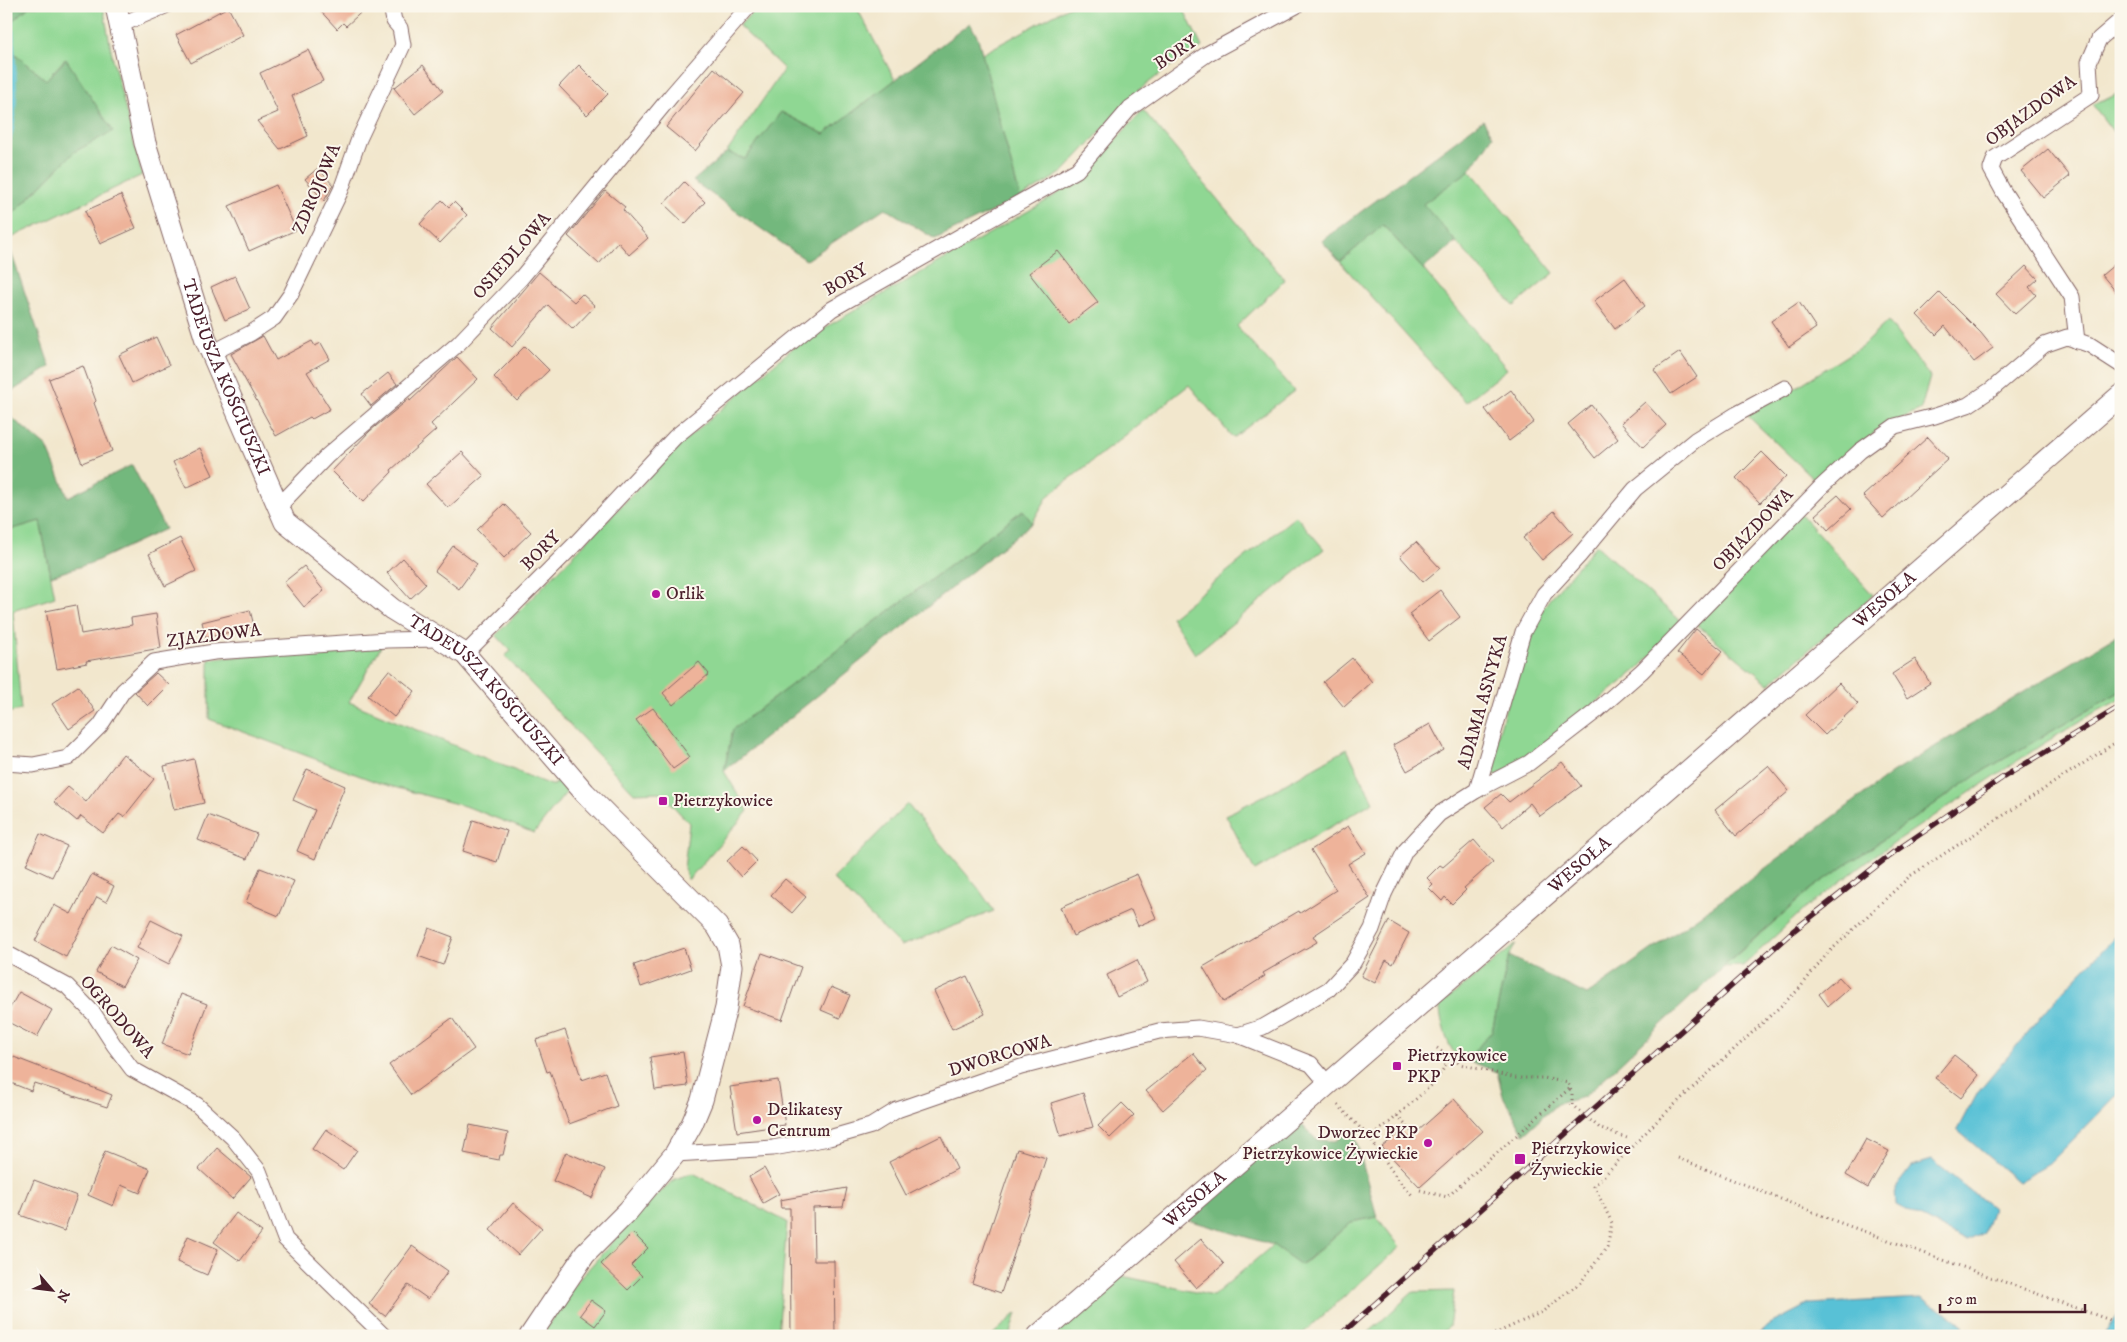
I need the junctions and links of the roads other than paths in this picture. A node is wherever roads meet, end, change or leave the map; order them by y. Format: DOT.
graph roads {
  1 [pos="165,6"];
  2 [pos="391,6"];
  3 [pos="749,6"];
  4 [pos="1296,6"];
  5 [pos="118,16"];
  6 [pos="2121,20"];
  7 [pos="2077,340"];
  8 [pos="212,353"];
  9 [pos="2121,365"];
  10 [pos="1785,388"];
  11 [pos="2121,395"];
  12 [pos="278,508"];
  13 [pos="440,639"];
  14 [pos="465,654"];
  15 [pos="6,763"];
  16 [pos="1477,790"];
  17 [pos="6,954"];
  18 [pos="1238,1035"];
  19 [pos="1328,1084"];
  20 [pos="676,1154"];
  21 [pos="384,1336"];
  22 [pos="530,1336"];
  23 [pos="1038,1336"];
  1 -- 5 [label="street"];
  2 -- 8 [label="street, ZDROJOWA"];
  3 -- 12 [label="street, OSIEDLOWA"];
  4 -- 14 [label="street, BORY"];
  5 -- 8 [label="street, TADEUSZA KOŚCIUSZKI"];
  6 -- 7 [label="street, OBJAZDOWA"];
  7 -- 9 [label="street"];
  7 -- 16 [label="street, OBJAZDOWA"];
  8 -- 12 [label="street, TADEUSZA KOŚCIUSZKI"];
  10 -- 16 [label="street, ADAMA ASNYKA"];
  11 -- 19 [label="street, WESOŁA"];
  12 -- 13 [label="street, TADEUSZA KOŚCIUSZKI"];
  13 -- 14 [label="street, TADEUSZA KOŚCIUSZKI"];
  13 -- 15 [label="street, ZJAZDOWA"];
  14 -- 20 [label="street, TADEUSZA KOŚCIUSZKI"];
  16 -- 18 [label="street, ADAMA ASNYKA"];
  17 -- 21 [label="street, OGRODOWA"];
  18 -- 19 [label="street, DWORCOWA"];
  18 -- 20 [label="street, DWORCOWA"];
  19 -- 23 [label="street, WESOŁA"];
  20 -- 22 [label="street, TADEUSZA KOŚCIUSZKI"];
}
